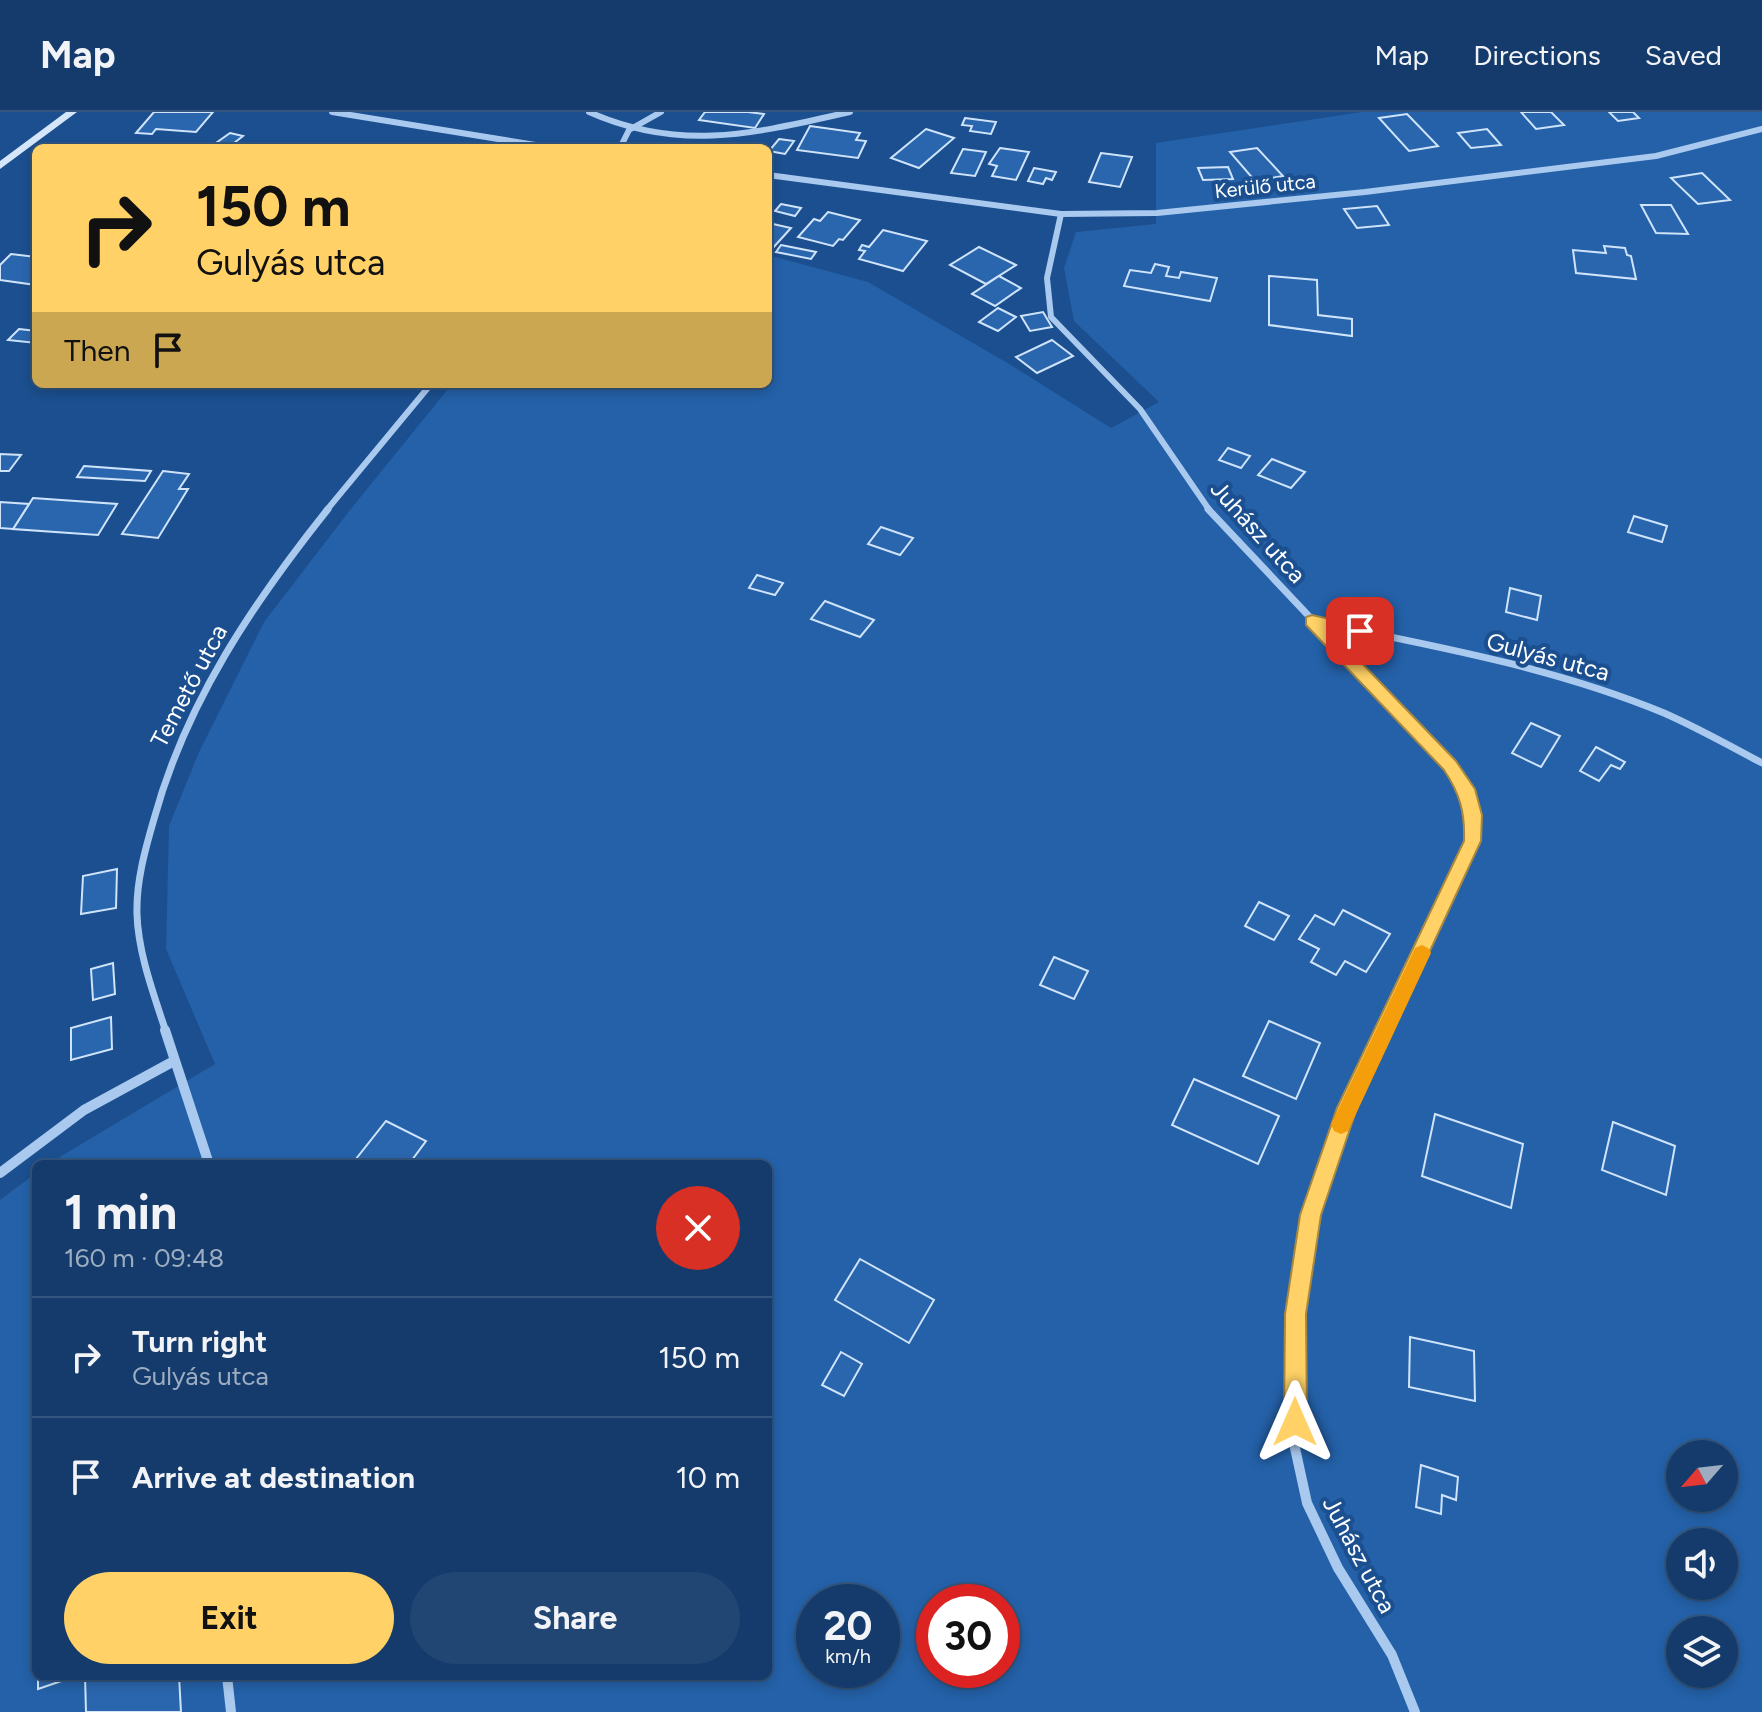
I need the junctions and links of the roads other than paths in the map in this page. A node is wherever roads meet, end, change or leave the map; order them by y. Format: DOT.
graph roads {
  1 [pos="72,112"];
  2 [pos="332,112"];
  3 [pos="589,112"];
  4 [pos="661,112"];
  5 [pos="850,112"];
  6 [pos="1762,129"];
  7 [pos="629,130"];
  8 [pos="529,144"];
  9 [pos="622,144"];
  10 [pos="0,166"];
  11 [pos="772,176"];
  12 [pos="1061,214"];
  13 [pos="428,388"];
  14 [pos="1312,621"];
  15 [pos="1762,763"];
  16 [pos="174,1061"];
  17 [pos="208,1160"];
  18 [pos="0,1173"];
  19 [pos="227,1680"];
  20 [pos="231,1712"];
  21 [pos="1415,1712"];
  1 -- 10 [label="street"];
  2 -- 8 [label="street"];
  3 -- 7 [label="street"];
  4 -- 7 [label="street"];
  5 -- 7 [label="street"];
  6 -- 12 [label="street, Kerülő utca"];
  7 -- 9 [label="street"];
  11 -- 12 [label="street, Kerülő utca"];
  12 -- 14 [label="street, Juhász utca"];
  13 -- 16 [label="street, Temető utca"];
  14 -- 15 [label="street, Gulyás utca"];
  14 -- 21 [label="street, Juhász utca"];
  16 -- 17 [label="street, Temető utca"];
  16 -- 18 [label="street"];
  19 -- 20 [label="street"];
}
